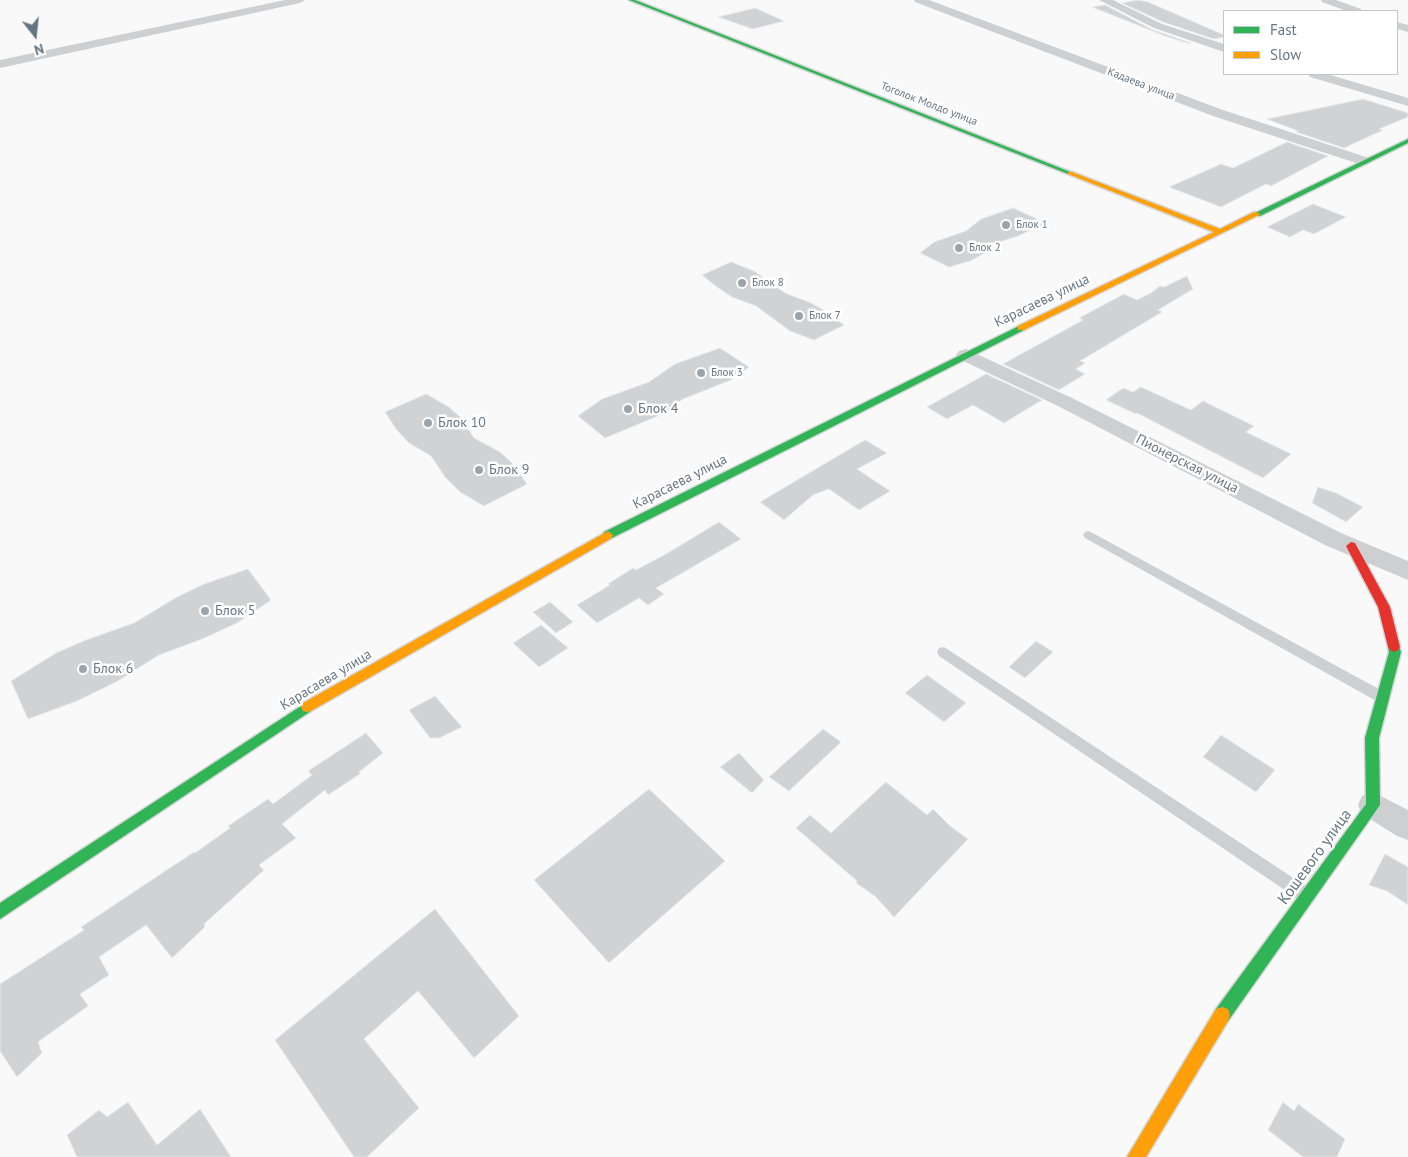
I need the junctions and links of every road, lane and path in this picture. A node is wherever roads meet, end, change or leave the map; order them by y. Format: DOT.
graph roads {
  1 [pos="300,0"];
  2 [pos="631,0"];
  3 [pos="919,0"];
  4 [pos="1104,0"];
  5 [pos="1326,0"];
  6 [pos="1354,10"];
  7 [pos="1223,48"];
  8 [pos="0,64"];
  9 [pos="1317,75"];
  10 [pos="1408,102"];
  11 [pos="1408,141"];
  12 [pos="1364,161"];
  13 [pos="1219,231"];
  14 [pos="966,355"];
  15 [pos="1089,535"];
  16 [pos="1351,546"];
  17 [pos="1408,571"];
  18 [pos="944,652"];
  19 [pos="1383,698"];
  20 [pos="1373,805"];
  21 [pos="1408,826"];
  22 [pos="1308,896"];
  23 [pos="0,912"];
  24 [pos="1136,1157"];
  1 -- 8 [label="street"];
  2 -- 13 [label="street, Тоголок Молдо улица"];
  3 -- 12 [label="street, Кадаева улица"];
  4 -- 7 [label="street"];
  5 -- 6 [label="street"];
  9 -- 10 [label="street"];
  11 -- 12 [label="street, Карасаева улица"];
  12 -- 13 [label="street, Карасаева улица"];
  13 -- 14 [label="street, Карасаева улица"];
  14 -- 16 [label="street, Пионерская улица"];
  14 -- 23 [label="street, Карасаева улица"];
  15 -- 19 [label="lane"];
  16 -- 17 [label="street, Пионерская улица"];
  16 -- 19 [label="street"];
  18 -- 22 [label="lane"];
  19 -- 20 [label="street"];
  20 -- 21 [label="street"];
  20 -- 22 [label="street, Кошевого улица"];
  22 -- 24 [label="street, Кошевого улица"];
}
